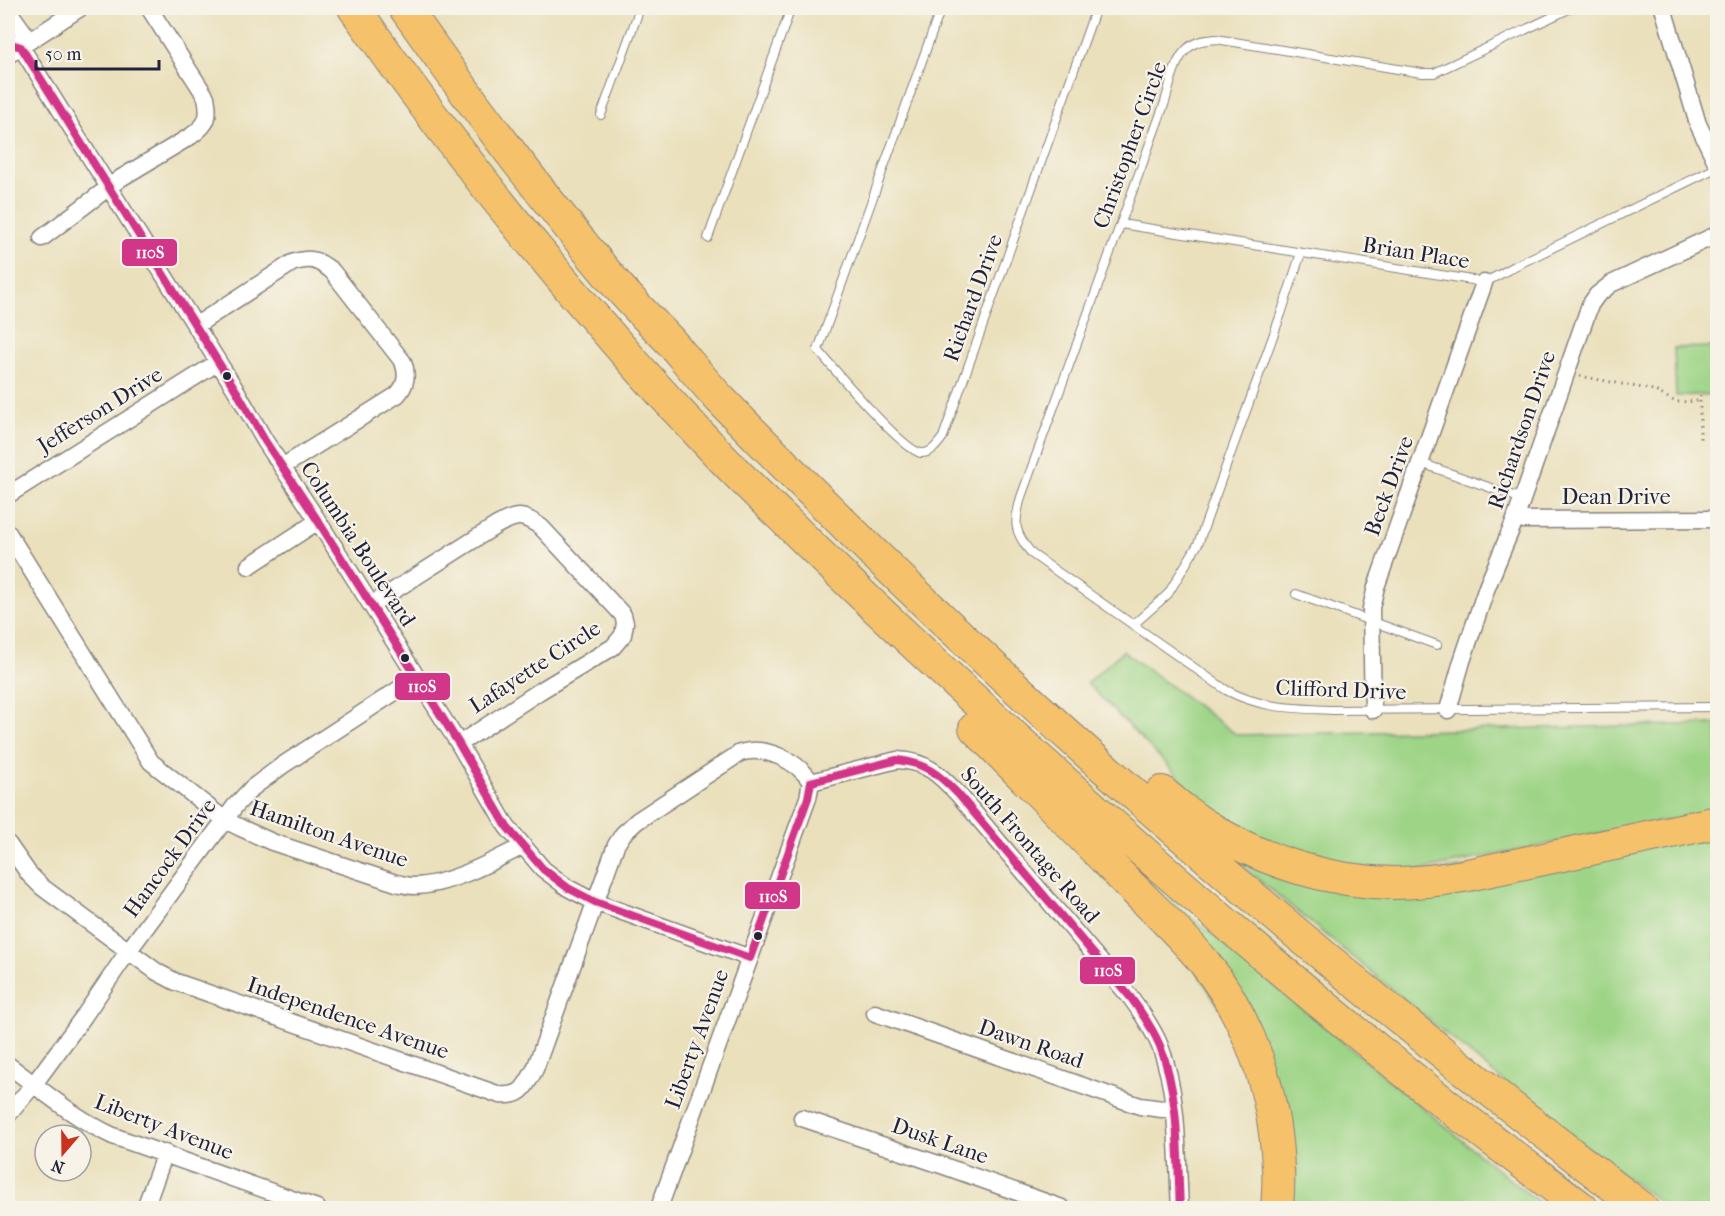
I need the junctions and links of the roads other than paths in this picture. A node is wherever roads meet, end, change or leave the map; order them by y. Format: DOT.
graph roads {
  1 [pos="80,8"];
  2 [pos="148,8"];
  3 [pos="354,8"];
  4 [pos="405,8"];
  5 [pos="640,8"];
  6 [pos="792,8"];
  7 [pos="941,8"];
  8 [pos="1096,8"];
  9 [pos="1571,8"];
  10 [pos="1663,8"];
  11 [pos="8,10"];
  12 [pos="12,48"];
  13 [pos="601,114"];
  14 [pos="1712,142"];
  15 [pos="1718,166"];
  16 [pos="109,188"];
  17 [pos="1121,224"];
  18 [pos="1718,234"];
  19 [pos="42,238"];
  20 [pos="708,238"];
  21 [pos="1301,253"];
  22 [pos="1484,283"];
  23 [pos="195,326"];
  24 [pos="217,363"];
  25 [pos="1421,464"];
  26 [pos="282,467"];
  27 [pos="8,495"];
  28 [pos="1522,500"];
  29 [pos="1718,519"];
  30 [pos="1515,520"];
  31 [pos="318,521"];
  32 [pos="8,533"];
  33 [pos="1019,535"];
  34 [pos="249,566"];
  35 [pos="842,576"];
  36 [pos="896,576"];
  37 [pos="1296,594"];
  38 [pos="371,605"];
  39 [pos="1371,622"];
  40 [pos="1132,625"];
  41 [pos="1437,645"];
  42 [pos="415,676"];
  43 [pos="1718,707"];
  44 [pos="1373,710"];
  45 [pos="1448,711"];
  46 [pos="459,744"];
  47 [pos="811,782"];
  48 [pos="225,820"];
  49 [pos="1718,822"];
  50 [pos="8,844"];
  51 [pos="523,846"];
  52 [pos="595,902"];
  53 [pos="129,950"];
  54 [pos="750,958"];
  55 [pos="875,1012"];
  56 [pos="8,1065"];
  57 [pos="34,1084"];
  58 [pos="1174,1107"];
  59 [pos="8,1115"];
  60 [pos="802,1118"];
  61 [pos="165,1153"];
  62 [pos="145,1209"];
  63 [pos="317,1209"];
  64 [pos="659,1209"];
  65 [pos="1062,1209"];
  66 [pos="1180,1209"];
  67 [pos="1278,1209"];
  68 [pos="1582,1209"];
  69 [pos="1642,1209"];
  1 -- 12 [label="street"];
  2 -- 16 [label="street"];
  3 -- 35 [label="highway"];
  4 -- 36 [label="highway"];
  5 -- 13 [label="lane"];
  6 -- 20 [label="lane"];
  7 -- 8 [label="lane, Richard Drive"];
  9 -- 17 [label="lane, Christopher Circle"];
  10 -- 14 [label="street"];
  11 -- 12 [label="street, Columbia Boulevard"];
  12 -- 16 [label="street, Columbia Boulevard"];
  14 -- 15 [label="street"];
  15 -- 22 [label="lane, Brian Place"];
  16 -- 19 [label="street"];
  16 -- 23 [label="street, Columbia Boulevard"];
  17 -- 21 [label="lane, Brian Place"];
  17 -- 33 [label="lane, Christopher Circle"];
  18 -- 28 [label="street, Richardson Drive"];
  21 -- 22 [label="lane, Brian Place"];
  21 -- 40 [label="lane"];
  22 -- 25 [label="street, Beck Drive"];
  23 -- 24 [label="street, Columbia Boulevard"];
  23 -- 26 [label="street"];
  24 -- 26 [label="street, Columbia Boulevard"];
  24 -- 27 [label="street, Jefferson Drive"];
  25 -- 28 [label="lane"];
  25 -- 39 [label="street, Beck Drive"];
  26 -- 31 [label="street, Columbia Boulevard"];
  28 -- 30 [label="street, Richardson Drive"];
  29 -- 30 [label="street, Dean Drive"];
  30 -- 45 [label="street, Richardson Drive"];
  31 -- 34 [label="street"];
  31 -- 38 [label="street, Columbia Boulevard"];
  32 -- 48 [label="street, Hamilton Avenue"];
  33 -- 40 [label="lane, Clifford Drive"];
  35 -- 67 [label="highway"];
  35 -- 68 [label="highway"];
  36 -- 49 [label="highway"];
  36 -- 69 [label="highway"];
  37 -- 39 [label="lane"];
  38 -- 42 [label="street, Columbia Boulevard"];
  38 -- 46 [label="street, Lafayette Circle"];
  39 -- 41 [label="lane"];
  39 -- 44 [label="street, Beck Drive"];
  40 -- 44 [label="lane, Clifford Drive"];
  42 -- 46 [label="street, Columbia Boulevard"];
  42 -- 48 [label="street, Hancock Drive"];
  43 -- 45 [label="lane, Clifford Drive"];
  44 -- 45 [label="lane, Clifford Drive"];
  46 -- 51 [label="street, Columbia Boulevard"];
  47 -- 52 [label="street"];
  47 -- 54 [label="street, Liberty Avenue"];
  47 -- 58 [label="street, South Frontage Road"];
  48 -- 51 [label="street, Hamilton Avenue"];
  48 -- 53 [label="street, Hancock Drive"];
  50 -- 53 [label="street, Independence Avenue"];
  51 -- 52 [label="street, Columbia Boulevard"];
  52 -- 53 [label="street, Independence Avenue"];
  52 -- 54 [label="street, Columbia Boulevard"];
  53 -- 57 [label="street, Hancock Drive"];
  54 -- 64 [label="street, Liberty Avenue"];
  55 -- 58 [label="street, Dawn Road"];
  56 -- 57 [label="street, Liberty Avenue"];
  57 -- 59 [label="street, Hancock Drive"];
  57 -- 61 [label="street, Liberty Avenue"];
  58 -- 66 [label="street, South Frontage Road"];
  60 -- 65 [label="street, Dusk Lane"];
  61 -- 62 [label="street"];
  61 -- 63 [label="street, Liberty Avenue"];
}
